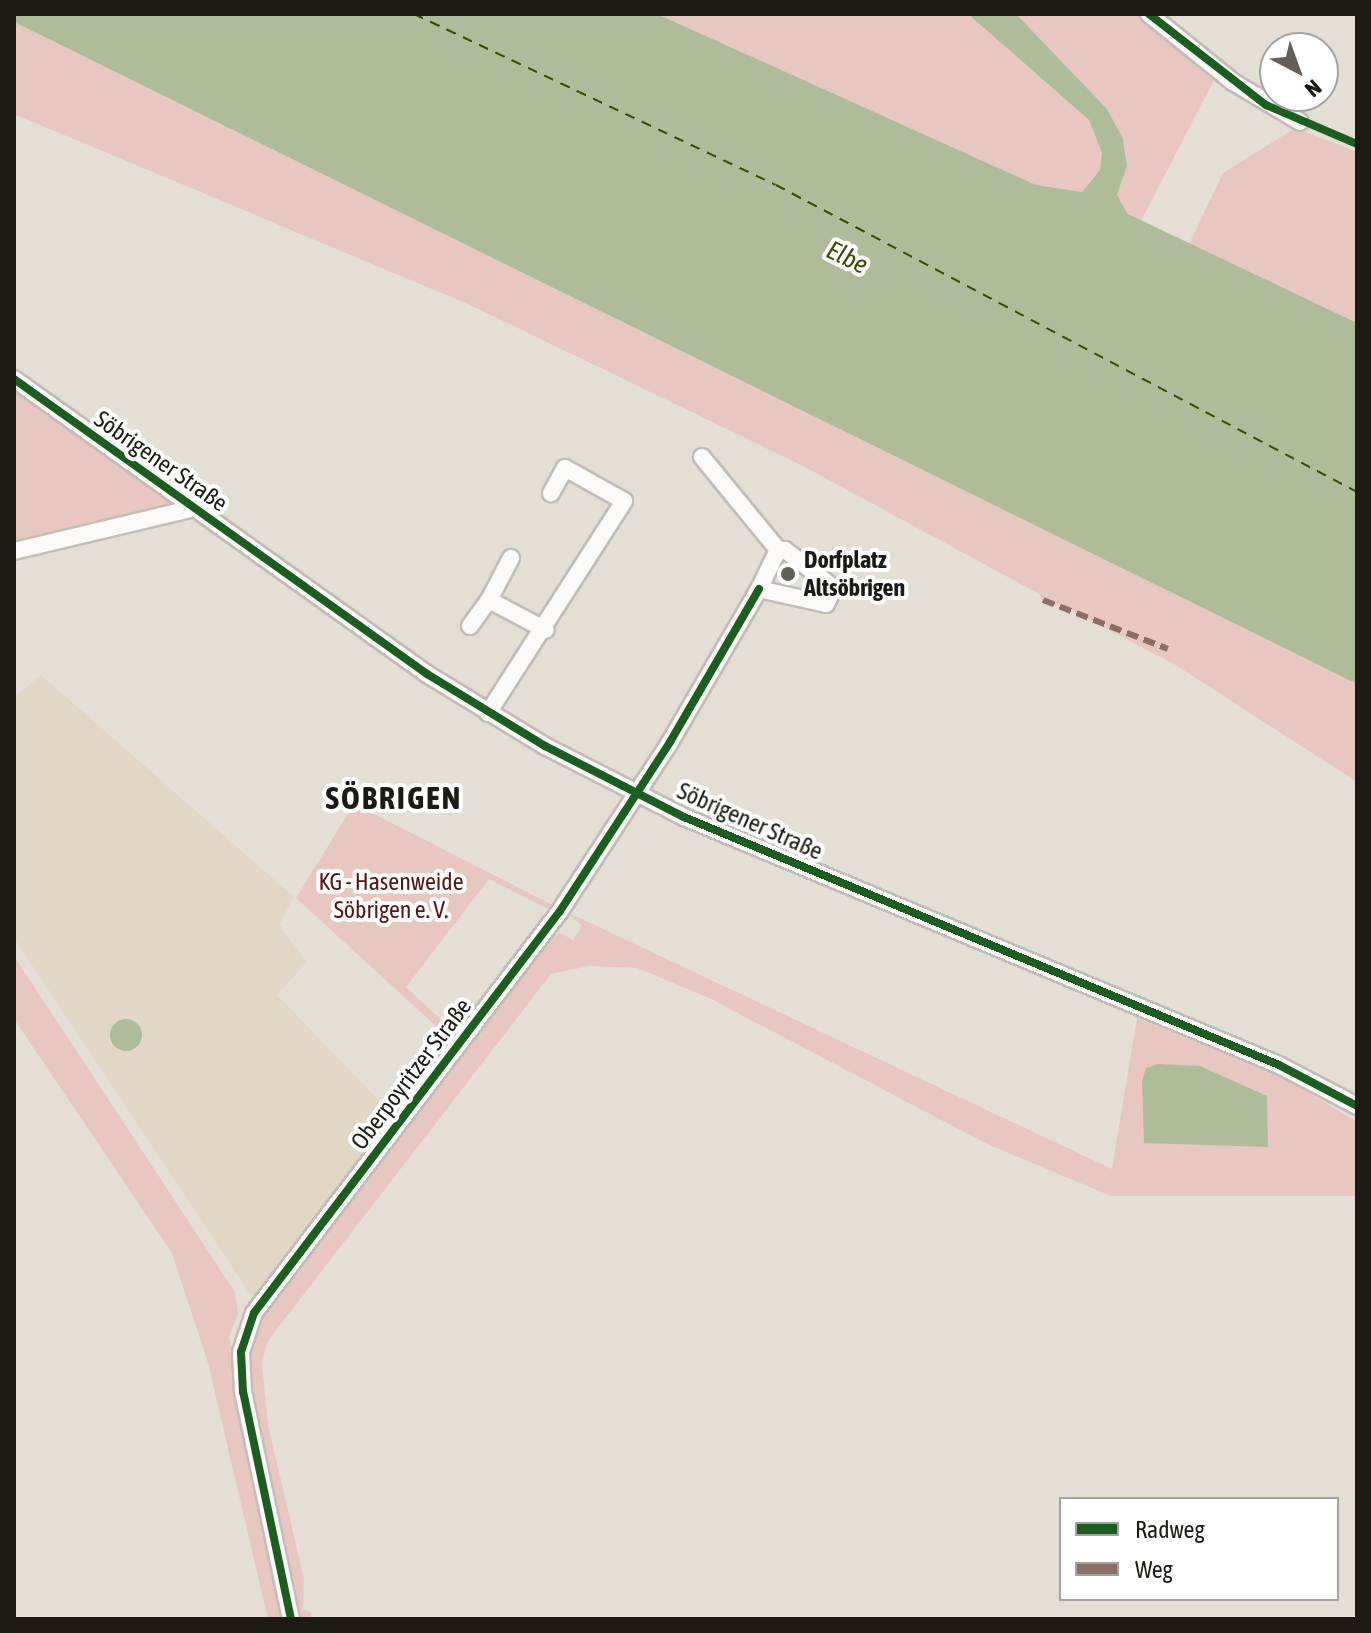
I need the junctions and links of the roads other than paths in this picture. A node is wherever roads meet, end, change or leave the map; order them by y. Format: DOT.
graph roads {
  1 [pos="1149,14"];
  2 [pos="1300,122"];
  3 [pos="14,379"];
  4 [pos="702,457"];
  5 [pos="551,493"];
  6 [pos="194,508"];
  7 [pos="778,550"];
  8 [pos="14,551"];
  9 [pos="511,558"];
  10 [pos="759,589"];
  11 [pos="489,600"];
  12 [pos="470,626"];
  13 [pos="546,630"];
  14 [pos="488,713"];
  15 [pos="637,789"];
  16 [pos="1357,1106"];
  17 [pos="291,1619"];
  1 -- 2 [label="street"];
  3 -- 6 [label="street, Söbrigener Straße"];
  4 -- 7 [label="street"];
  5 -- 13 [label="street"];
  6 -- 8 [label="street"];
  6 -- 14 [label="street, Söbrigener Straße"];
  7 -- 10 [label="street, Oberpoyritzer Straße"];
  7 -- 10 [label="street"];
  9 -- 11 [label="street"];
  10 -- 15 [label="street, Oberpoyritzer Straße"];
  11 -- 12 [label="street"];
  11 -- 13 [label="street"];
  13 -- 14 [label="street"];
  14 -- 15 [label="street, Söbrigener Straße"];
  15 -- 16 [label="street, Söbrigener Straße"];
  15 -- 17 [label="street, Oberpoyritzer Straße"];
}
